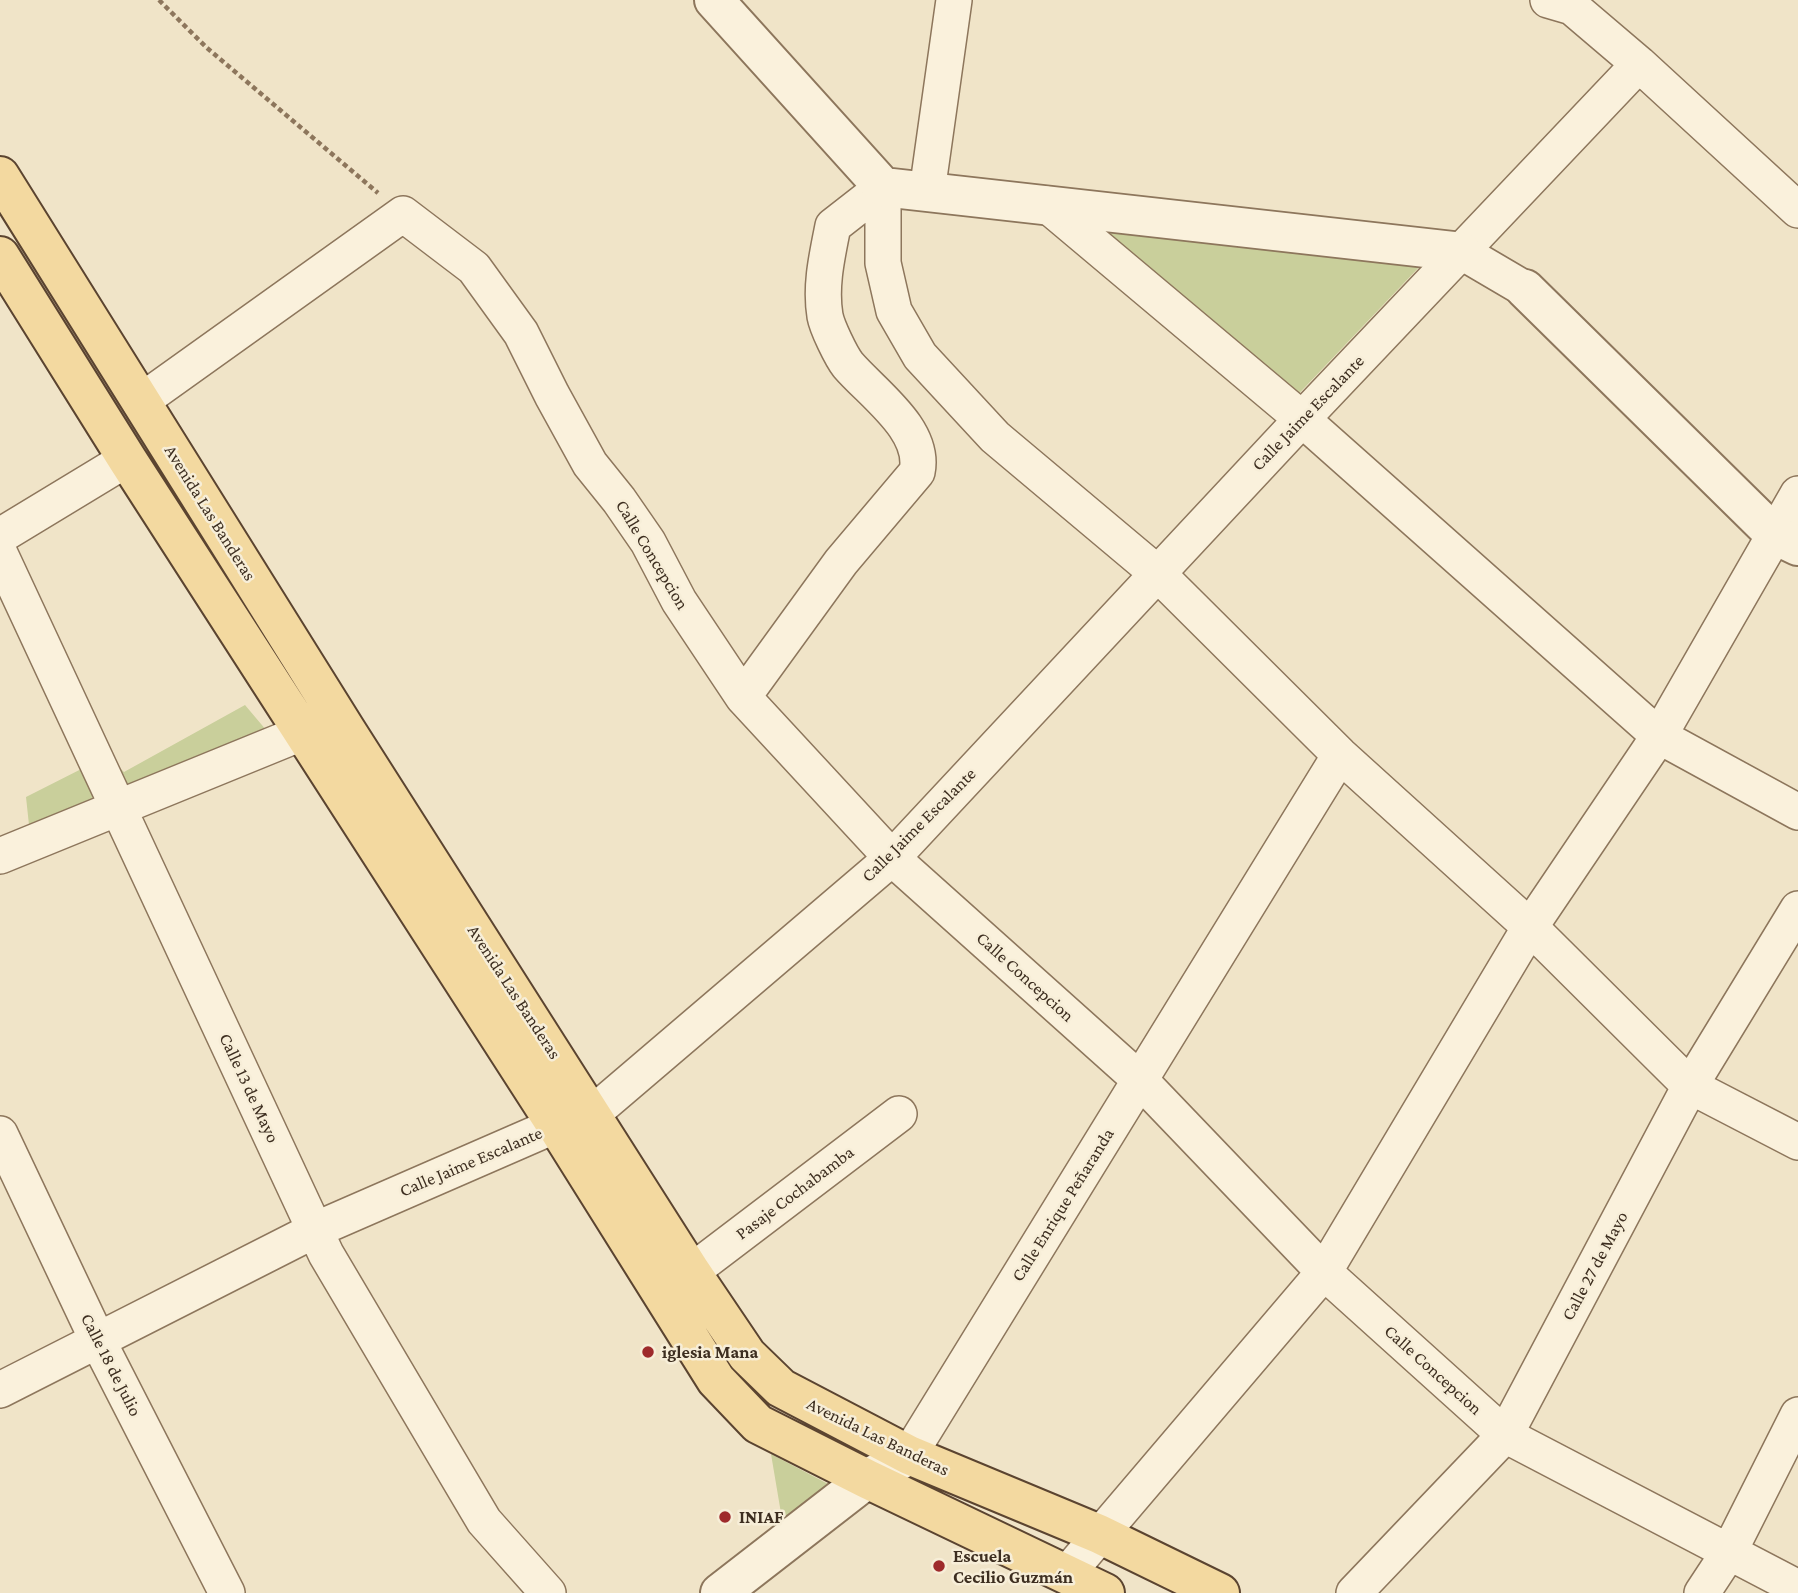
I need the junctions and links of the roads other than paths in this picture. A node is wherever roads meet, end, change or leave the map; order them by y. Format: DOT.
graph roads {
  1 [pos="714,0"];
  2 [pos="954,0"];
  3 [pos="1566,2"];
  4 [pos="1639,64"];
  5 [pos="0,176"];
  6 [pos="883,187"];
  7 [pos="927,192"];
  8 [pos="1045,204"];
  9 [pos="1798,210"];
  10 [pos="40,241"];
  11 [pos="1462,252"];
  12 [pos="2,263"];
  13 [pos="1525,289"];
  14 [pos="140,402"];
  15 [pos="1302,419"];
  16 [pos="127,459"];
  17 [pos="1798,494"];
  18 [pos="0,536"];
  19 [pos="1786,541"];
  20 [pos="0,554"];
  21 [pos="1157,573"];
  22 [pos="743,697"];
  23 [pos="346,730"];
  24 [pos="304,732"];
  25 [pos="1659,736"];
  26 [pos="1340,755"];
  27 [pos="119,808"];
  28 [pos="1798,812"];
  29 [pos="0,856"];
  30 [pos="892,858"];
  31 [pos="1798,909"];
  32 [pos="1530,927"];
  33 [pos="1140,1080"];
  34 [pos="1690,1086"];
  35 [pos="592,1114"];
  36 [pos="899,1114"];
  37 [pos="556,1125"];
  38 [pos="0,1135"];
  39 [pos="1798,1142"];
  40 [pos="314,1230"];
  41 [pos="691,1272"];
  42 [pos="1324,1272"];
  43 [pos="99,1341"];
  44 [pos="0,1390"];
  45 [pos="1798,1415"];
  46 [pos="1505,1435"];
  47 [pos="909,1455"];
  48 [pos="866,1479"];
  49 [pos="1098,1534"];
  50 [pos="1729,1552"];
  51 [pos="1066,1575"];
  52 [pos="1798,1588"];
  53 [pos="227,1593"];
  54 [pos="548,1593"];
  55 [pos="720,1593"];
  56 [pos="1105,1593"];
  57 [pos="1220,1593"];
  58 [pos="1354,1593"];
  59 [pos="1702,1593"];
  1 -- 6 [label="street"];
  2 -- 7 [label="street"];
  3 -- 4 [label="street"];
  4 -- 9 [label="street"];
  4 -- 11 [label="street, Calle Jaime Escalante"];
  5 -- 10 [label="main road, Avenida Las Banderas"];
  6 -- 7 [label="street"];
  6 -- 21 [label="street"];
  6 -- 22 [label="street"];
  7 -- 8 [label="street"];
  8 -- 11 [label="street"];
  8 -- 15 [label="street"];
  10 -- 12 [label="street"];
  10 -- 14 [label="main road, Avenida Las Banderas"];
  11 -- 13 [label="street"];
  11 -- 15 [label="street, Calle Jaime Escalante"];
  12 -- 16 [label="main road, Avenida Las Banderas"];
  13 -- 19 [label="street"];
  14 -- 22 [label="street, Calle Concepcion"];
  14 -- 23 [label="main road, Avenida Las Banderas"];
  15 -- 21 [label="street, Calle Jaime Escalante"];
  15 -- 25 [label="street"];
  16 -- 18 [label="street"];
  16 -- 24 [label="main road, Avenida Las Banderas"];
  17 -- 19 [label="street"];
  19 -- 25 [label="street"];
  20 -- 27 [label="street, Calle 13 de Mayo"];
  21 -- 26 [label="street"];
  21 -- 30 [label="street, Calle Jaime Escalante"];
  22 -- 30 [label="street, Calle Concepcion"];
  23 -- 24 [label="street"];
  23 -- 35 [label="main road, Avenida Las Banderas"];
  24 -- 27 [label="street"];
  24 -- 37 [label="main road, Avenida Las Banderas"];
  25 -- 28 [label="street"];
  25 -- 32 [label="street"];
  26 -- 32 [label="street"];
  26 -- 33 [label="street, Calle Enrique Peñaranda"];
  27 -- 29 [label="street"];
  27 -- 40 [label="street, Calle 13 de Mayo"];
  30 -- 33 [label="street, Calle Concepcion"];
  30 -- 35 [label="street, Calle Jaime Escalante"];
  31 -- 34 [label="street, Calle 27 de Mayo"];
  32 -- 34 [label="street"];
  32 -- 42 [label="street"];
  33 -- 42 [label="street, Calle Concepcion"];
  33 -- 47 [label="street, Calle Enrique Peñaranda"];
  34 -- 39 [label="street"];
  34 -- 46 [label="street, Calle 27 de Mayo"];
  35 -- 37 [label="street, Calle Jaime Escalante"];
  35 -- 41 [label="main road, Avenida Las Banderas"];
  36 -- 41 [label="street, Pasaje Cochabamba"];
  37 -- 40 [label="street, Calle Jaime Escalante"];
  37 -- 48 [label="main road, Avenida Las Banderas"];
  38 -- 43 [label="street, Calle 18 de Julio"];
  40 -- 43 [label="street, Calle Jaime Escalante"];
  40 -- 54 [label="street, Calle 13 de Mayo"];
  41 -- 47 [label="main road, Avenida Las Banderas"];
  42 -- 46 [label="street, Calle Concepcion"];
  42 -- 49 [label="street"];
  43 -- 44 [label="street, Calle Jaime Escalante"];
  43 -- 53 [label="street, Calle 18 de Julio"];
  45 -- 50 [label="street"];
  46 -- 50 [label="street, Calle Concepcion"];
  46 -- 58 [label="street, Calle 27 de Mayo"];
  47 -- 48 [label="street, Calle Enrique Peñaranda"];
  47 -- 49 [label="main road, Avenida Las Banderas"];
  48 -- 51 [label="main road, Avenida Las Banderas"];
  48 -- 55 [label="street, Calle Enrique Peñaranda"];
  49 -- 51 [label="street"];
  49 -- 57 [label="main road, Avenida Las Banderas"];
  50 -- 52 [label="street, Calle Concepcion"];
  50 -- 59 [label="street"];
  51 -- 56 [label="main road, Avenida Las Banderas"];
}
